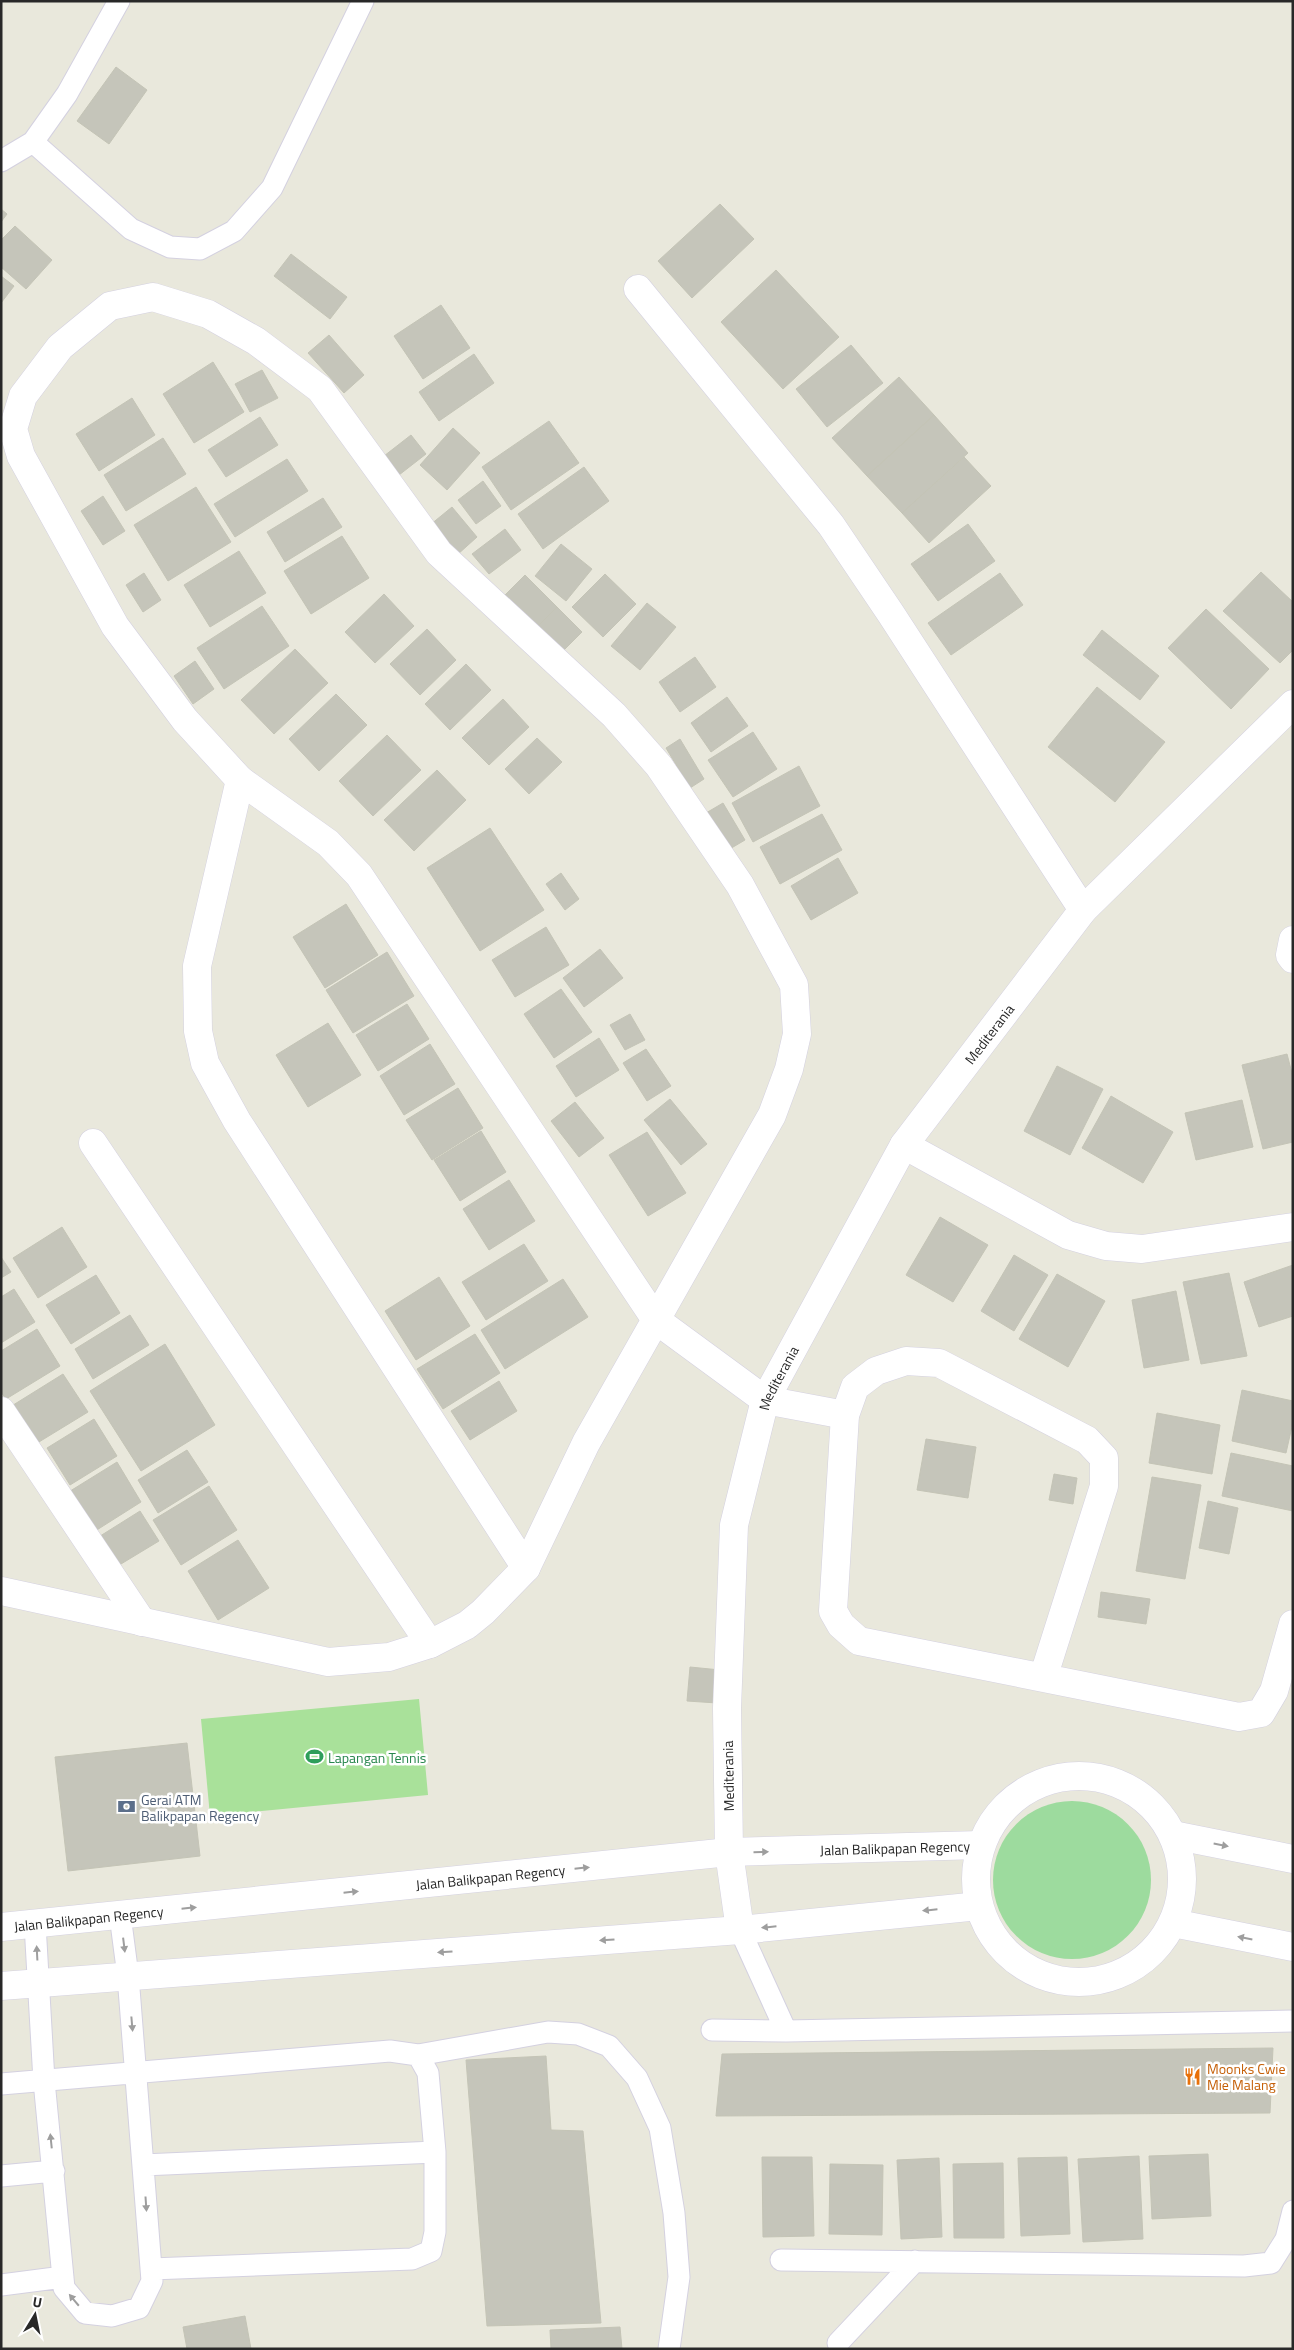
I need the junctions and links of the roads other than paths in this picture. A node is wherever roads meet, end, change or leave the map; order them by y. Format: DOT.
graph roads {
  1 [pos="119,1"];
  2 [pos="363,1"];
  3 [pos="34,142"];
  4 [pos="1,161"];
  5 [pos="638,289"];
  6 [pos="1293,704"];
  7 [pos="240,780"];
  8 [pos="1083,910"];
  9 [pos="1293,940"];
  10 [pos="1293,959"];
  11 [pos="93,1143"];
  12 [pos="904,1145"];
  13 [pos="1293,1227"];
  14 [pos="656,1320"];
  15 [pos="765,1400"];
  16 [pos="1,1411"];
  17 [pos="845,1415"];
  18 [pos="526,1568"];
  19 [pos="1,1591"];
  20 [pos="142,1622"];
  21 [pos="1293,1624"];
  22 [pos="430,1644"];
  23 [pos="1043,1678"];
  24 [pos="1173,1835"];
  25 [pos="981,1845"];
  26 [pos="730,1852"];
  27 [pos="1293,1859"];
  28 [pos="979,1906"];
  29 [pos="120,1915"];
  30 [pos="1174,1923"];
  31 [pos="35,1924"];
  32 [pos="1,1927"];
  33 [pos="740,1930"];
  34 [pos="1293,1947"];
  35 [pos="128,1976"];
  36 [pos="38,1983"];
  37 [pos="1,1986"];
  38 [pos="1293,2021"];
  39 [pos="712,2030"];
  40 [pos="786,2031"];
  41 [pos="418,2055"];
  42 [pos="136,2072"];
  43 [pos="44,2081"];
  44 [pos="1,2084"];
  45 [pos="435,2152"];
  46 [pos="143,2165"];
  47 [pos="54,2171"];
  48 [pos="1,2176"];
  49 [pos="1293,2211"];
  50 [pos="781,2260"];
  51 [pos="915,2261"];
  52 [pos="151,2269"];
  53 [pos="64,2277"];
  54 [pos="1,2285"];
  55 [pos="838,2343"];
  56 [pos="669,2349"];
  1 -- 3 [label="lane"];
  2 -- 3 [label="lane"];
  3 -- 4 [label="lane"];
  5 -- 8 [label="street"];
  6 -- 8 [label="street, Mediterania"];
  7 -- 14 [label="street"];
  7 -- 14 [label="street"];
  7 -- 18 [label="street"];
  8 -- 12 [label="street, Mediterania"];
  9 -- 10 [label="street"];
  11 -- 22 [label="street"];
  12 -- 13 [label="street"];
  12 -- 15 [label="street, Mediterania"];
  14 -- 15 [label="street"];
  14 -- 18 [label="street"];
  15 -- 17 [label="street"];
  15 -- 26 [label="street, Mediterania"];
  16 -- 20 [label="street"];
  17 -- 23 [label="street"];
  17 -- 23 [label="street"];
  18 -- 22 [label="street"];
  19 -- 20 [label="street"];
  20 -- 22 [label="street"];
  21 -- 23 [label="street"];
  24 -- 25 [label="street, Jalan Balikpapan Regency"];
  24 -- 27 [label="street, one-way"];
  24 -- 30 [label="street, Jalan Balikpapan Regency"];
  26 -- 25 [label="street, Jalan Balikpapan Regency, one-way"];
  25 -- 28 [label="street, Jalan Balikpapan Regency"];
  29 -- 26 [label="street, Jalan Balikpapan Regency, one-way"];
  26 -- 33 [label="street, Mediterania"];
  28 -- 30 [label="street, Jalan Balikpapan Regency"];
  28 -- 33 [label="street, one-way"];
  29 -- 31 [label="street, Jalan Balikpapan Regency"];
  29 -- 35 [label="lane, one-way"];
  34 -- 30 [label="street, one-way"];
  31 -- 32 [label="street, Jalan Balikpapan Regency"];
  36 -- 31 [label="lane, one-way"];
  33 -- 35 [label="street, one-way"];
  33 -- 40 [label="lane"];
  35 -- 36 [label="street"];
  35 -- 42 [label="lane, one-way"];
  36 -- 37 [label="street"];
  36 -- 43 [label="lane"];
  38 -- 40 [label="lane"];
  39 -- 40 [label="lane"];
  41 -- 42 [label="lane"];
  41 -- 45 [label="lane"];
  41 -- 56 [label="lane"];
  42 -- 43 [label="lane"];
  42 -- 46 [label="lane"];
  43 -- 44 [label="lane"];
  47 -- 43 [label="lane, one-way"];
  45 -- 46 [label="lane"];
  45 -- 52 [label="lane"];
  46 -- 52 [label="lane, one-way"];
  47 -- 48 [label="lane"];
  47 -- 53 [label="lane"];
  49 -- 51 [label="lane"];
  50 -- 51 [label="lane"];
  51 -- 55 [label="lane"];
  52 -- 53 [label="lane, one-way"];
  53 -- 54 [label="lane"];
}
